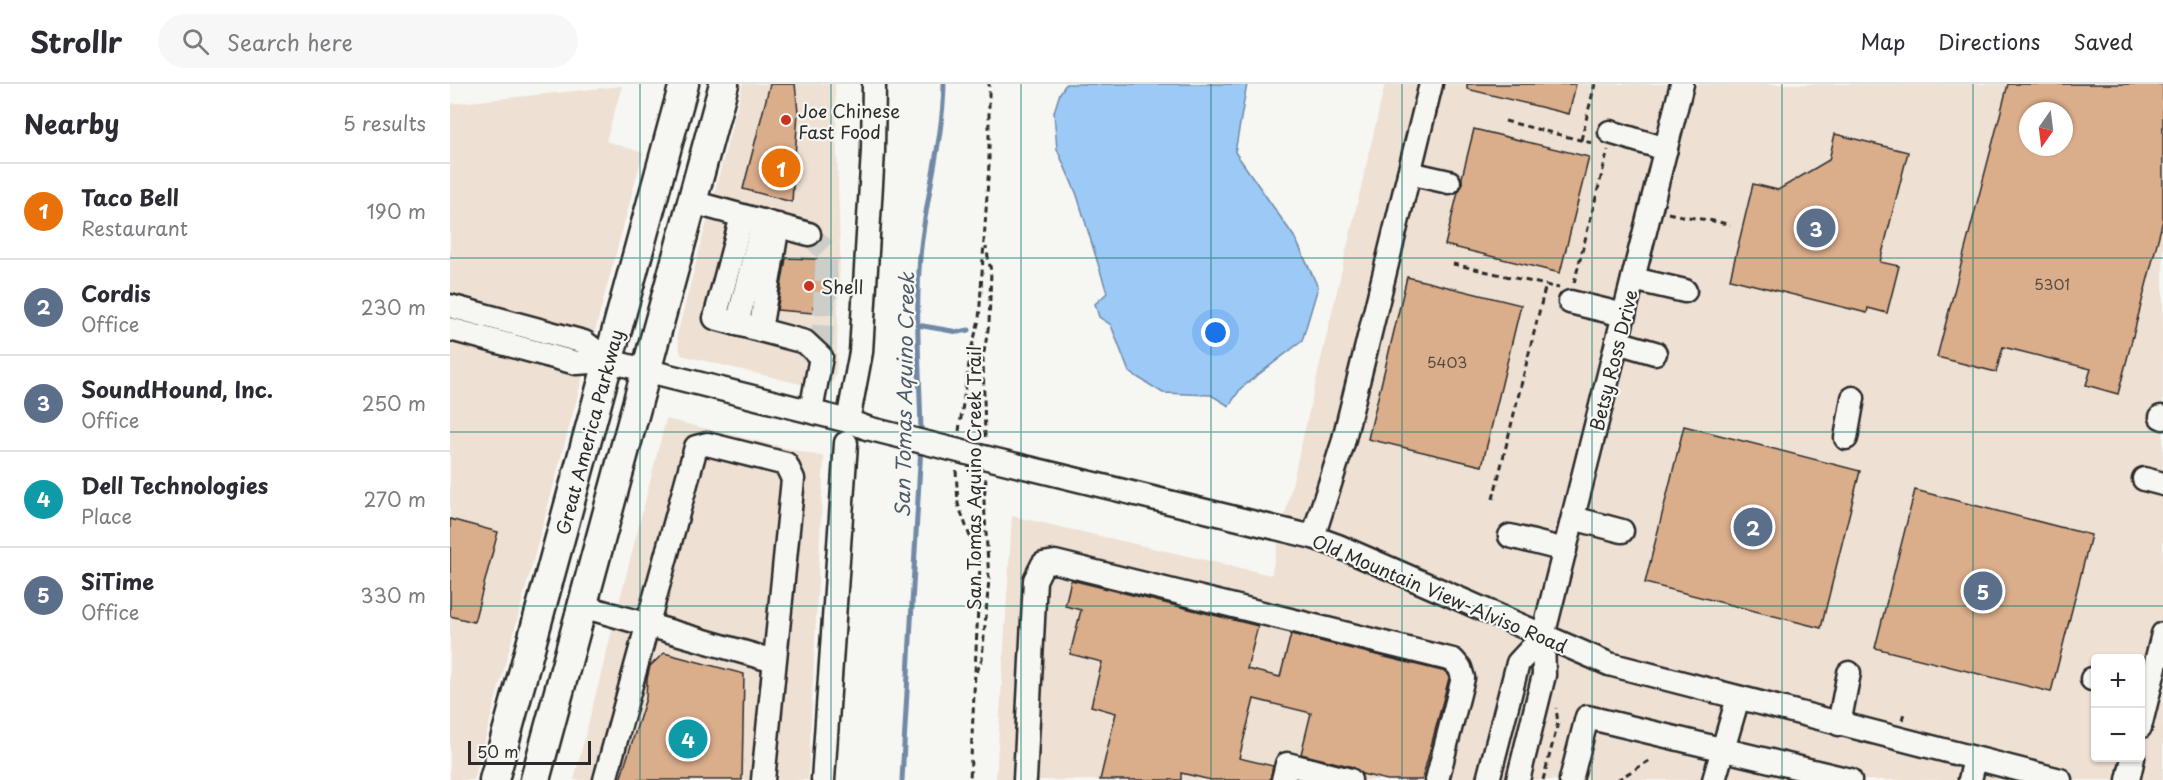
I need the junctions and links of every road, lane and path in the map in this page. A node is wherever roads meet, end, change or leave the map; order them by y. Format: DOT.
graph roads {
  1 [pos="684,84"];
  2 [pos="724,84"];
  3 [pos="874,84"];
  4 [pos="989,84"];
  5 [pos="1431,84"];
  6 [pos="1595,84"];
  7 [pos="1682,84"];
  8 [pos="1505,121"];
  9 [pos="1581,140"];
  10 [pos="1606,141"];
  11 [pos="1666,149"];
  12 [pos="1409,173"];
  13 [pos="1449,182"];
  14 [pos="692,202"];
  15 [pos="1666,212"];
  16 [pos="761,221"];
  17 [pos="1730,225"];
  18 [pos="809,234"];
  19 [pos="986,243"];
  20 [pos="1453,264"];
  21 [pos="1633,279"];
  22 [pos="1546,284"];
  23 [pos="1685,291"];
  24 [pos="1568,294"];
  25 [pos="450,306"];
  26 [pos="1624,315"];
  27 [pos="450,329"];
  28 [pos="760,330"];
  29 [pos="1617,342"];
  30 [pos="1655,353"];
  31 [pos="609,361"];
  32 [pos="646,370"];
  33 [pos="1853,398"];
  34 [pos="811,411"];
  35 [pos="854,431"];
  36 [pos="1846,438"];
  37 [pos="967,452"];
  38 [pos="1493,499"];
  39 [pos="1573,518"];
  40 [pos="1622,531"];
  41 [pos="1313,537"];
  42 [pos="1510,537"];
  43 [pos="1565,550"];
  44 [pos="582,606"];
  45 [pos="648,624"];
  46 [pos="2163,634"];
  47 [pos="1543,636"];
  48 [pos="774,661"];
  49 [pos="1849,673"];
  50 [pos="975,677"];
  51 [pos="2145,691"];
  52 [pos="1737,698"];
  53 [pos="1553,701"];
  54 [pos="1904,713"];
  55 [pos="1901,722"];
  56 [pos="1839,724"];
  57 [pos="1722,750"];
  58 [pos="1652,759"];
  59 [pos="2132,762"];
  60 [pos="1972,769"];
  61 [pos="494,780"];
  62 [pos="535,780"];
  63 [pos="605,780"];
  64 [pos="763,780"];
  65 [pos="823,780"];
  66 [pos="970,780"];
  67 [pos="1025,780"];
  68 [pos="1283,780"];
  69 [pos="1350,780"];
  70 [pos="1437,780"];
  71 [pos="1488,780"];
  72 [pos="1518,780"];
  73 [pos="1543,780"];
  74 [pos="1571,780"];
  75 [pos="1617,780"];
  76 [pos="1714,780"];
  77 [pos="1850,780"];
  78 [pos="2060,780"];
  79 [pos="2128,780"];
  1 -- 31 [label="main road, Great America Parkway"];
  2 -- 14 [label="main road"];
  3 -- 35 [label="street"];
  4 -- 19 [label="path, San Tomas Aquino Creek Trail"];
  5 -- 12 [label="street"];
  6 -- 9 [label="path"];
  7 -- 11 [label="street, Betsy Ross Drive"];
  8 -- 9 [label="path"];
  9 -- 10 [label="path"];
  10 -- 11 [label="street"];
  10 -- 24 [label="path"];
  11 -- 21 [label="street, Betsy Ross Drive"];
  12 -- 13 [label="street"];
  12 -- 41 [label="street"];
  14 -- 16 [label="street"];
  14 -- 32 [label="main road"];
  15 -- 17 [label="path"];
  16 -- 18 [label="street"];
  16 -- 28 [label="street"];
  16 -- 28 [label="street"];
  19 -- 37 [label="path, San Tomas Aquino Creek Trail"];
  19 -- 37 [label="path, San Tomas Aquino Creek Trail"];
  20 -- 22 [label="path"];
  21 -- 23 [label="street"];
  21 -- 26 [label="street, Betsy Ross Drive"];
  22 -- 24 [label="path"];
  22 -- 38 [label="path"];
  24 -- 26 [label="street"];
  25 -- 31 [label="street"];
  26 -- 29 [label="street, Betsy Ross Drive"];
  27 -- 31 [label="street"];
  28 -- 34 [label="street"];
  29 -- 30 [label="street"];
  29 -- 39 [label="street, Betsy Ross Drive"];
  31 -- 32 [label="street, Old Mountain View-Alviso Road"];
  31 -- 61 [label="main road, Great America Parkway"];
  32 -- 34 [label="street, Old Mountain View-Alviso Road"];
  32 -- 44 [label="main road"];
  33 -- 36 [label="street"];
  34 -- 35 [label="street, Old Mountain View-Alviso Road"];
  35 -- 37 [label="street, Old Mountain View-Alviso Road, bridge"];
  35 -- 65 [label="street"];
  37 -- 41 [label="street, Old Mountain View-Alviso Road"];
  37 -- 50 [label="path, San Tomas Aquino Creek Trail"];
  37 -- 50 [label="path, San Tomas Aquino Creek Trail"];
  39 -- 40 [label="street"];
  39 -- 43 [label="street, Betsy Ross Drive"];
  41 -- 47 [label="street, Old Mountain View-Alviso Road"];
  42 -- 43 [label="street"];
  43 -- 47 [label="street, Betsy Ross Drive"];
  44 -- 45 [label="street"];
  44 -- 62 [label="main road"];
  45 -- 48 [label="street"];
  45 -- 48 [label="street"];
  45 -- 63 [label="street"];
  46 -- 51 [label="street"];
  47 -- 52 [label="street, Old Mountain View-Alviso Road"];
  47 -- 71 [label="street"];
  47 -- 72 [label="street"];
  48 -- 64 [label="street"];
  49 -- 56 [label="street"];
  50 -- 66 [label="path, San Tomas Aquino Creek Trail"];
  52 -- 56 [label="street, Old Mountain View-Alviso Road"];
  52 -- 57 [label="street"];
  53 -- 73 [label="path"];
  54 -- 55 [label="path"];
  56 -- 60 [label="street, Old Mountain View-Alviso Road"];
  57 -- 74 [label="street"];
  57 -- 76 [label="street"];
  57 -- 77 [label="street"];
  58 -- 75 [label="path"];
  59 -- 79 [label="street"];
  60 -- 78 [label="street, Old Mountain View-Alviso Road"];
  67 -- 70 [label="street"];
  68 -- 69 [label="street"];
}
